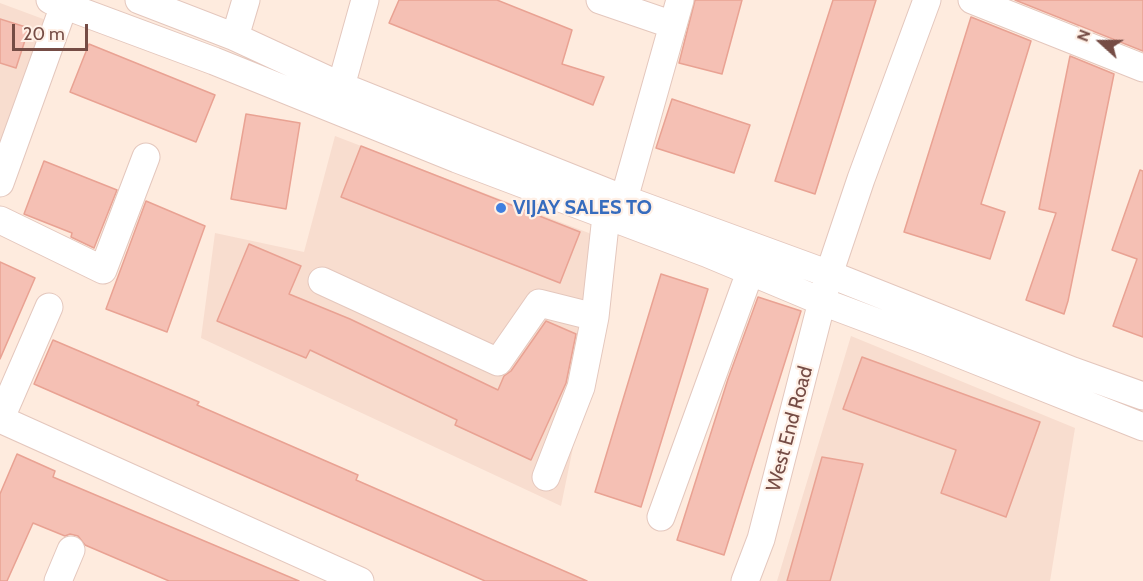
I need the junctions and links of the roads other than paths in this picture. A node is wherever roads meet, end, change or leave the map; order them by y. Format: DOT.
graph roads {
  1 [pos="246,0"];
  2 [pos="365,0"];
  3 [pos="600,0"];
  4 [pos="927,0"];
  5 [pos="972,0"];
  6 [pos="145,1"];
  7 [pos="61,2"];
  8 [pos="676,13"];
  9 [pos="235,37"];
  10 [pos="1143,68"];
  11 [pos="341,86"];
  12 [pos="146,157"];
  13 [pos="0,183"];
  14 [pos="615,208"];
  15 [pos="0,220"];
  16 [pos="750,272"];
  17 [pos="829,274"];
  18 [pos="322,281"];
  19 [pos="823,302"];
  20 [pos="49,307"];
  21 [pos="595,317"];
  22 [pos="1093,378"];
  23 [pos="1143,396"];
  24 [pos="1083,404"];
  25 [pos="0,420"];
  26 [pos="1143,427"];
  27 [pos="546,477"];
  28 [pos="661,516"];
  29 [pos="71,550"];
  30 [pos="58,581"];
  31 [pos="360,581"];
  32 [pos="745,581"];
  1 -- 9 [label="street"];
  2 -- 11 [label="street"];
  3 -- 8 [label="street"];
  4 -- 17 [label="street, West End Road"];
  5 -- 10 [label="street"];
  6 -- 9 [label="street"];
  7 -- 13 [label="street"];
  7 -- 14 [label="street"];
  8 -- 14 [label="street"];
  9 -- 11 [label="street"];
  11 -- 14 [label="street"];
  12 -- 15 [label="street"];
  14 -- 16 [label="street"];
  14 -- 17 [label="street"];
  14 -- 21 [label="street"];
  16 -- 19 [label="street"];
  16 -- 28 [label="street"];
  17 -- 19 [label="street, West End Road"];
  17 -- 22 [label="street"];
  18 -- 21 [label="street"];
  19 -- 24 [label="street"];
  19 -- 32 [label="street, West End Road"];
  20 -- 25 [label="street"];
  21 -- 27 [label="street"];
  22 -- 23 [label="street"];
  22 -- 24 [label="street"];
  24 -- 26 [label="street"];
  25 -- 31 [label="street"];
  29 -- 30 [label="street"];
}
